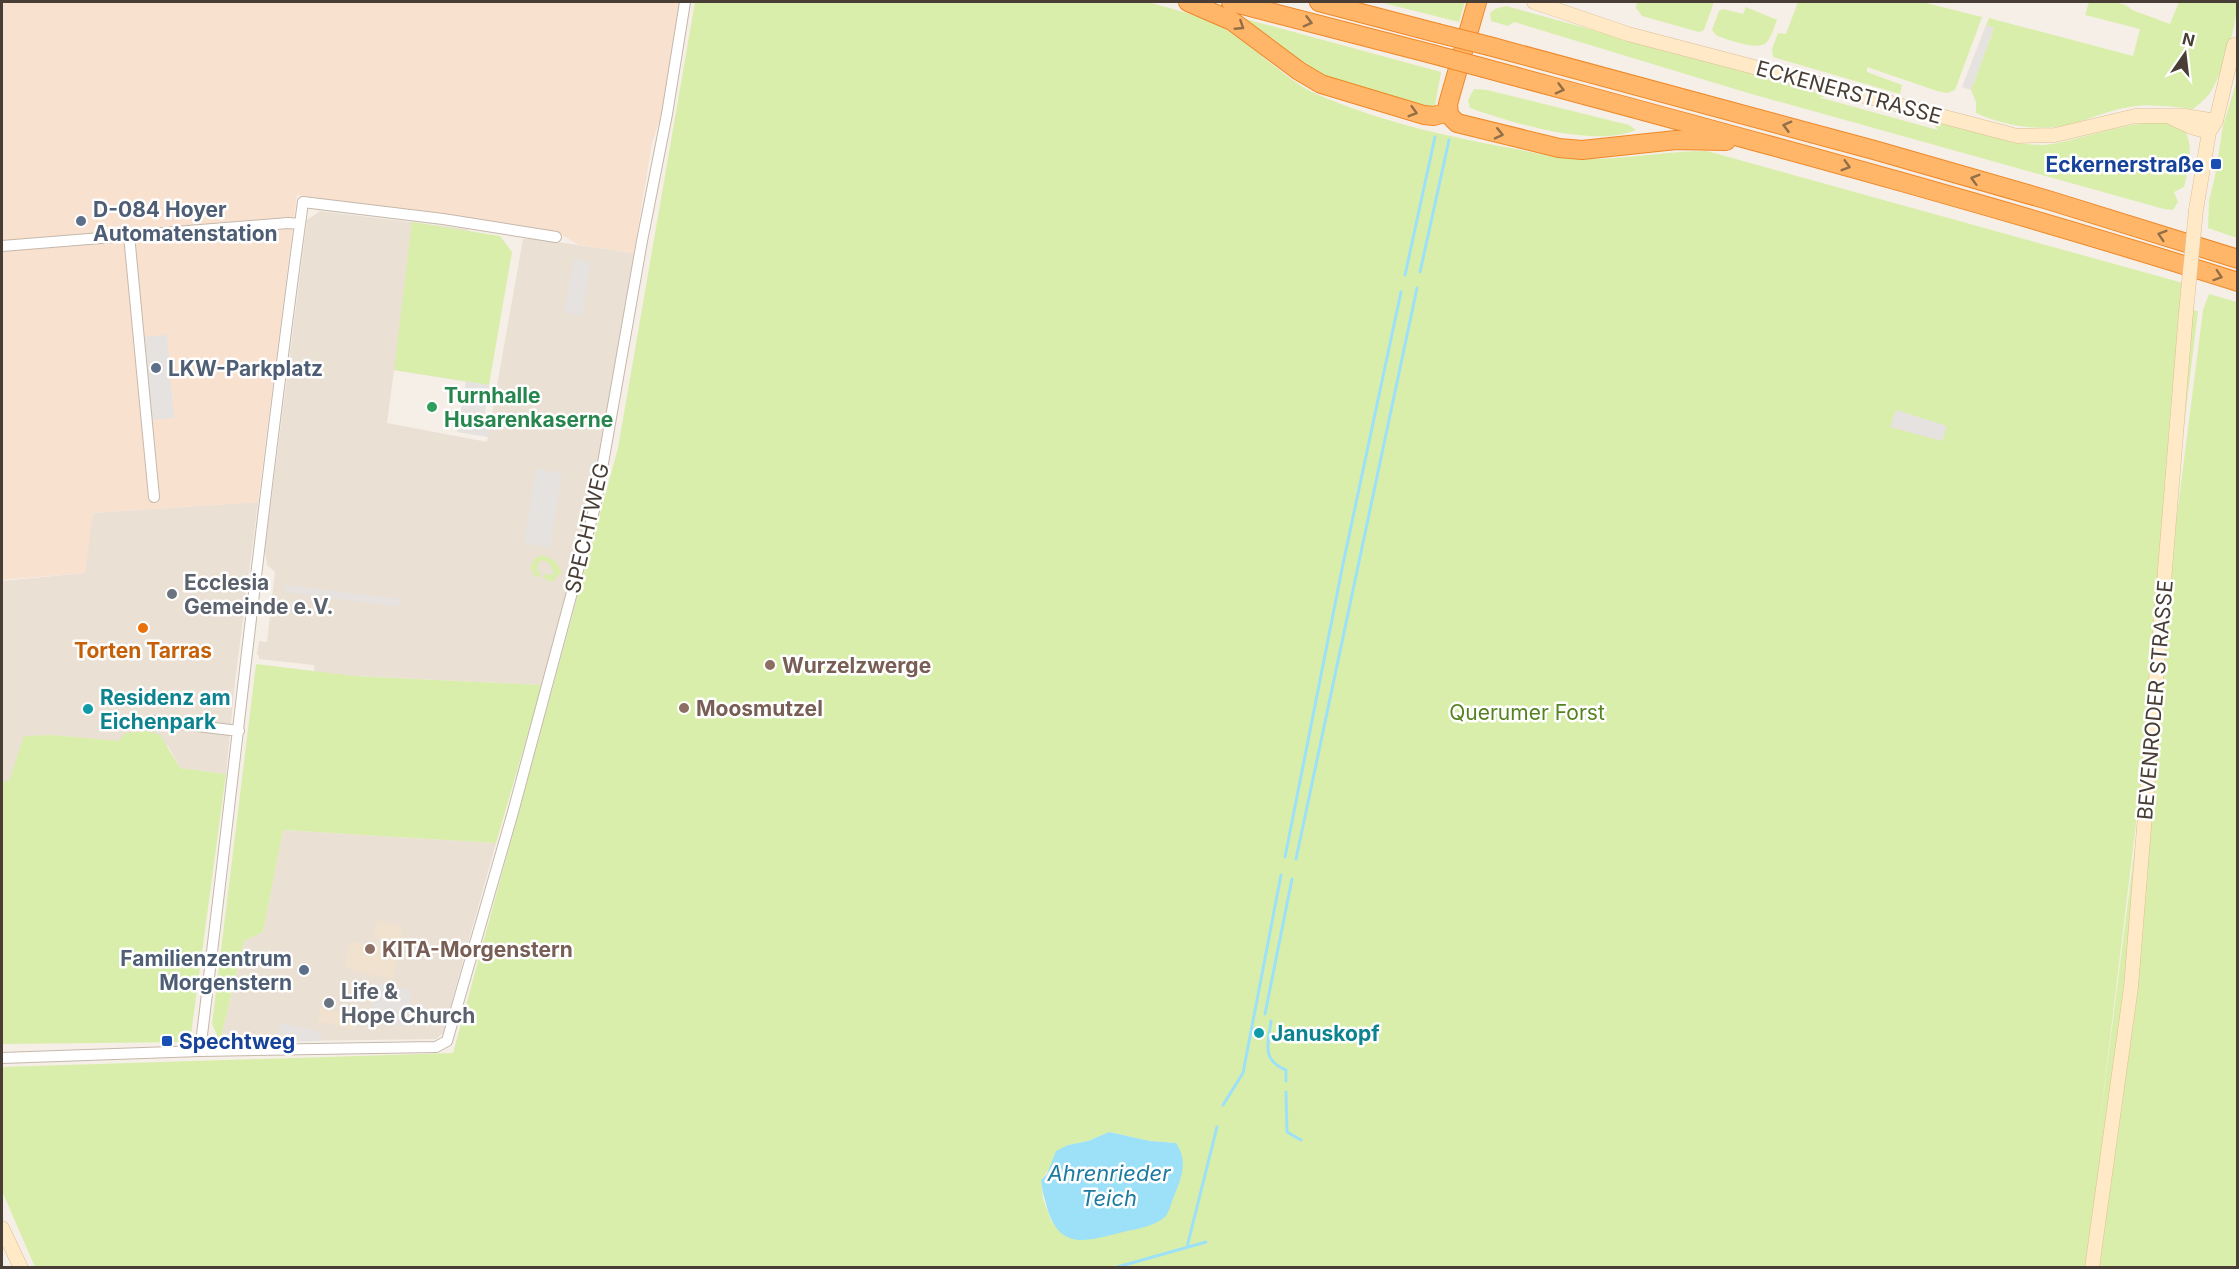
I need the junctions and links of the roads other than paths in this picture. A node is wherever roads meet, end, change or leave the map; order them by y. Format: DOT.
graph roads {
  1 [pos="685,2"];
  2 [pos="1188,2"];
  3 [pos="1231,2"];
  4 [pos="1319,2"];
  5 [pos="1363,2"];
  6 [pos="1476,2"];
  7 [pos="1534,2"];
  8 [pos="1433,32"];
  9 [pos="2236,39"];
  10 [pos="1448,112"];
  11 [pos="2211,124"];
  12 [pos="1770,145"];
  13 [pos="300,224"];
  14 [pos="129,235"];
  15 [pos="556,237"];
  16 [pos="2,246"];
  17 [pos="2238,259"];
  18 [pos="2238,282"];
  19 [pos="154,497"];
  20 [pos="149,722"];
  21 [pos="239,731"];
  22 [pos="200,1051"];
  23 [pos="2,1058"];
  24 [pos="2,1228"];
  25 [pos="21,1268"];
  26 [pos="2092,1268"];
  1 -- 22 [label="street, SPECHTWEG"];
  2 -- 10 [label="highway, one-way"];
  3 -- 12 [label="highway, one-way, bridge"];
  4 -- 8 [label="highway"];
  5 -- 8 [label="highway"];
  6 -- 10 [label="highway"];
  7 -- 11 [label="main road, ECKENERSTRASSE"];
  17 -- 8 [label="highway, one-way, bridge"];
  9 -- 11 [label="main road, BEVENRODER STRASSE"];
  10 -- 12 [label="highway, one-way"];
  11 -- 26 [label="main road, BEVENRODER STRASSE, bridge"];
  12 -- 18 [label="highway, one-way"];
  13 -- 14 [label="street"];
  13 -- 15 [label="street"];
  13 -- 21 [label="street"];
  14 -- 16 [label="street"];
  14 -- 19 [label="street"];
  20 -- 21 [label="street"];
  21 -- 22 [label="street"];
  22 -- 23 [label="street"];
  24 -- 25 [label="main road"];
}
